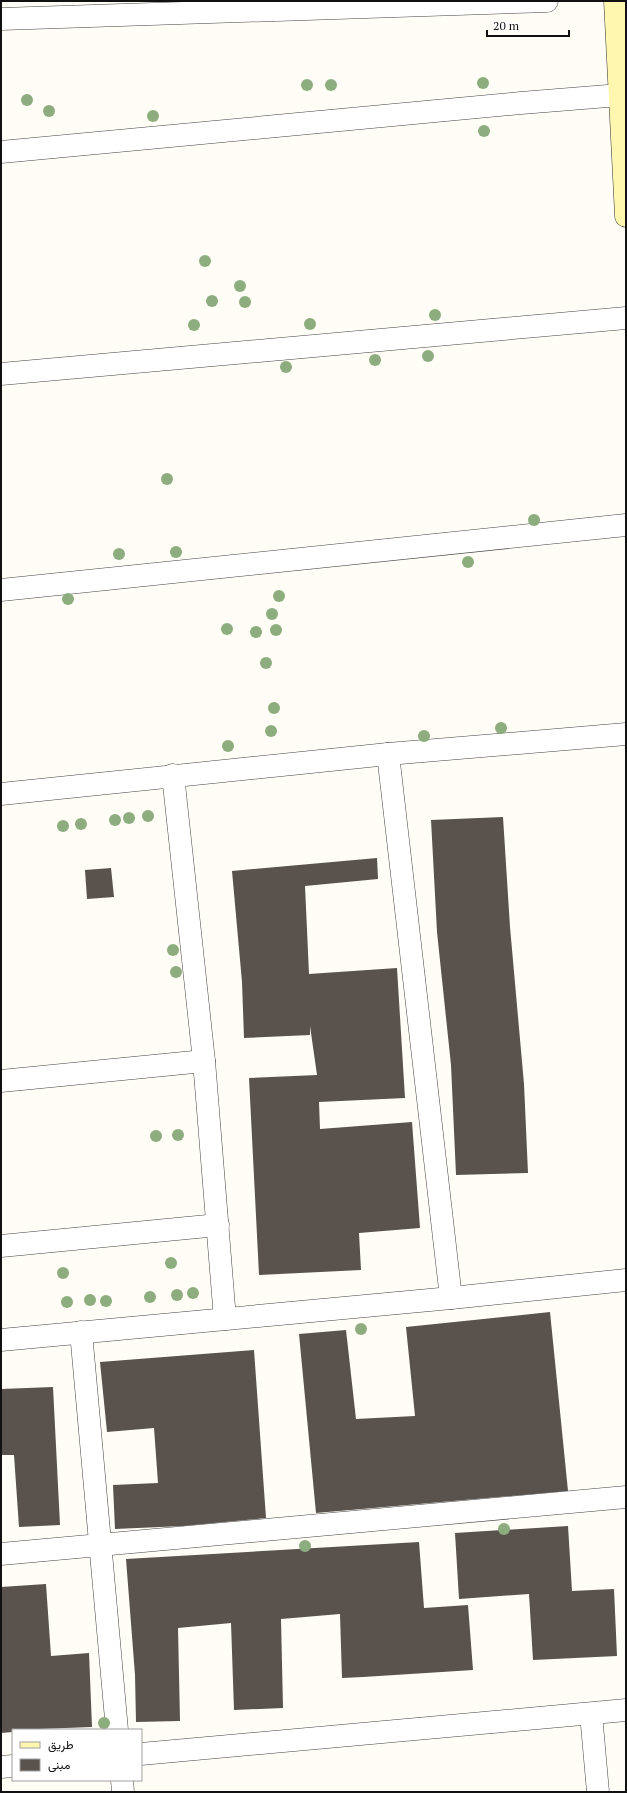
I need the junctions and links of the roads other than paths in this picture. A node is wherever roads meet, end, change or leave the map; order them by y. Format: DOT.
graph roads {
  1 [pos="547,1"];
  2 [pos="615,1"];
  3 [pos="382,4"];
  4 [pos="1,19"];
  5 [pos="620,96"];
  6 [pos="1,152"];
  7 [pos="626,216"];
  8 [pos="626,318"];
  9 [pos="1,374"];
  10 [pos="626,525"];
  11 [pos="1,590"];
  12 [pos="626,734"];
  13 [pos="388,754"];
  14 [pos="173,775"];
  15 [pos="1,794"];
  16 [pos="204,1061"];
  17 [pos="1,1081"];
  18 [pos="218,1225"];
  19 [pos="1,1246"];
  20 [pos="626,1280"];
  21 [pos="451,1298"];
  22 [pos="225,1319"];
  23 [pos="81,1332"];
  24 [pos="1,1340"];
  25 [pos="626,1497"];
  26 [pos="100,1545"];
  27 [pos="1,1554"];
  28 [pos="626,1710"];
  29 [pos="591,1714"];
  30 [pos="117,1729"];
  31 [pos="142,1754"];
  32 [pos="12,1766"];
  33 [pos="1,1767"];
  34 [pos="122,1781"];
  35 [pos="123,1792"];
  36 [pos="598,1792"];
  1 -- 3 [label="street"];
  2 -- 5 [label="street"];
  3 -- 4 [label="street"];
  5 -- 6 [label="street"];
  5 -- 7 [label="street"];
  8 -- 9 [label="street"];
  10 -- 11 [label="street"];
  12 -- 13 [label="street"];
  13 -- 14 [label="street"];
  13 -- 21 [label="street"];
  14 -- 15 [label="street"];
  14 -- 16 [label="street"];
  16 -- 17 [label="street"];
  16 -- 18 [label="street"];
  18 -- 19 [label="street"];
  18 -- 22 [label="street"];
  20 -- 21 [label="street"];
  21 -- 22 [label="street"];
  22 -- 23 [label="street"];
  23 -- 24 [label="street"];
  23 -- 26 [label="street"];
  25 -- 26 [label="street"];
  26 -- 27 [label="street"];
  26 -- 30 [label="street"];
  28 -- 29 [label="street"];
  29 -- 31 [label="street"];
  29 -- 36 [label="street"];
  32 -- 33 [label="street"];
  34 -- 35 [label="street"];
}
